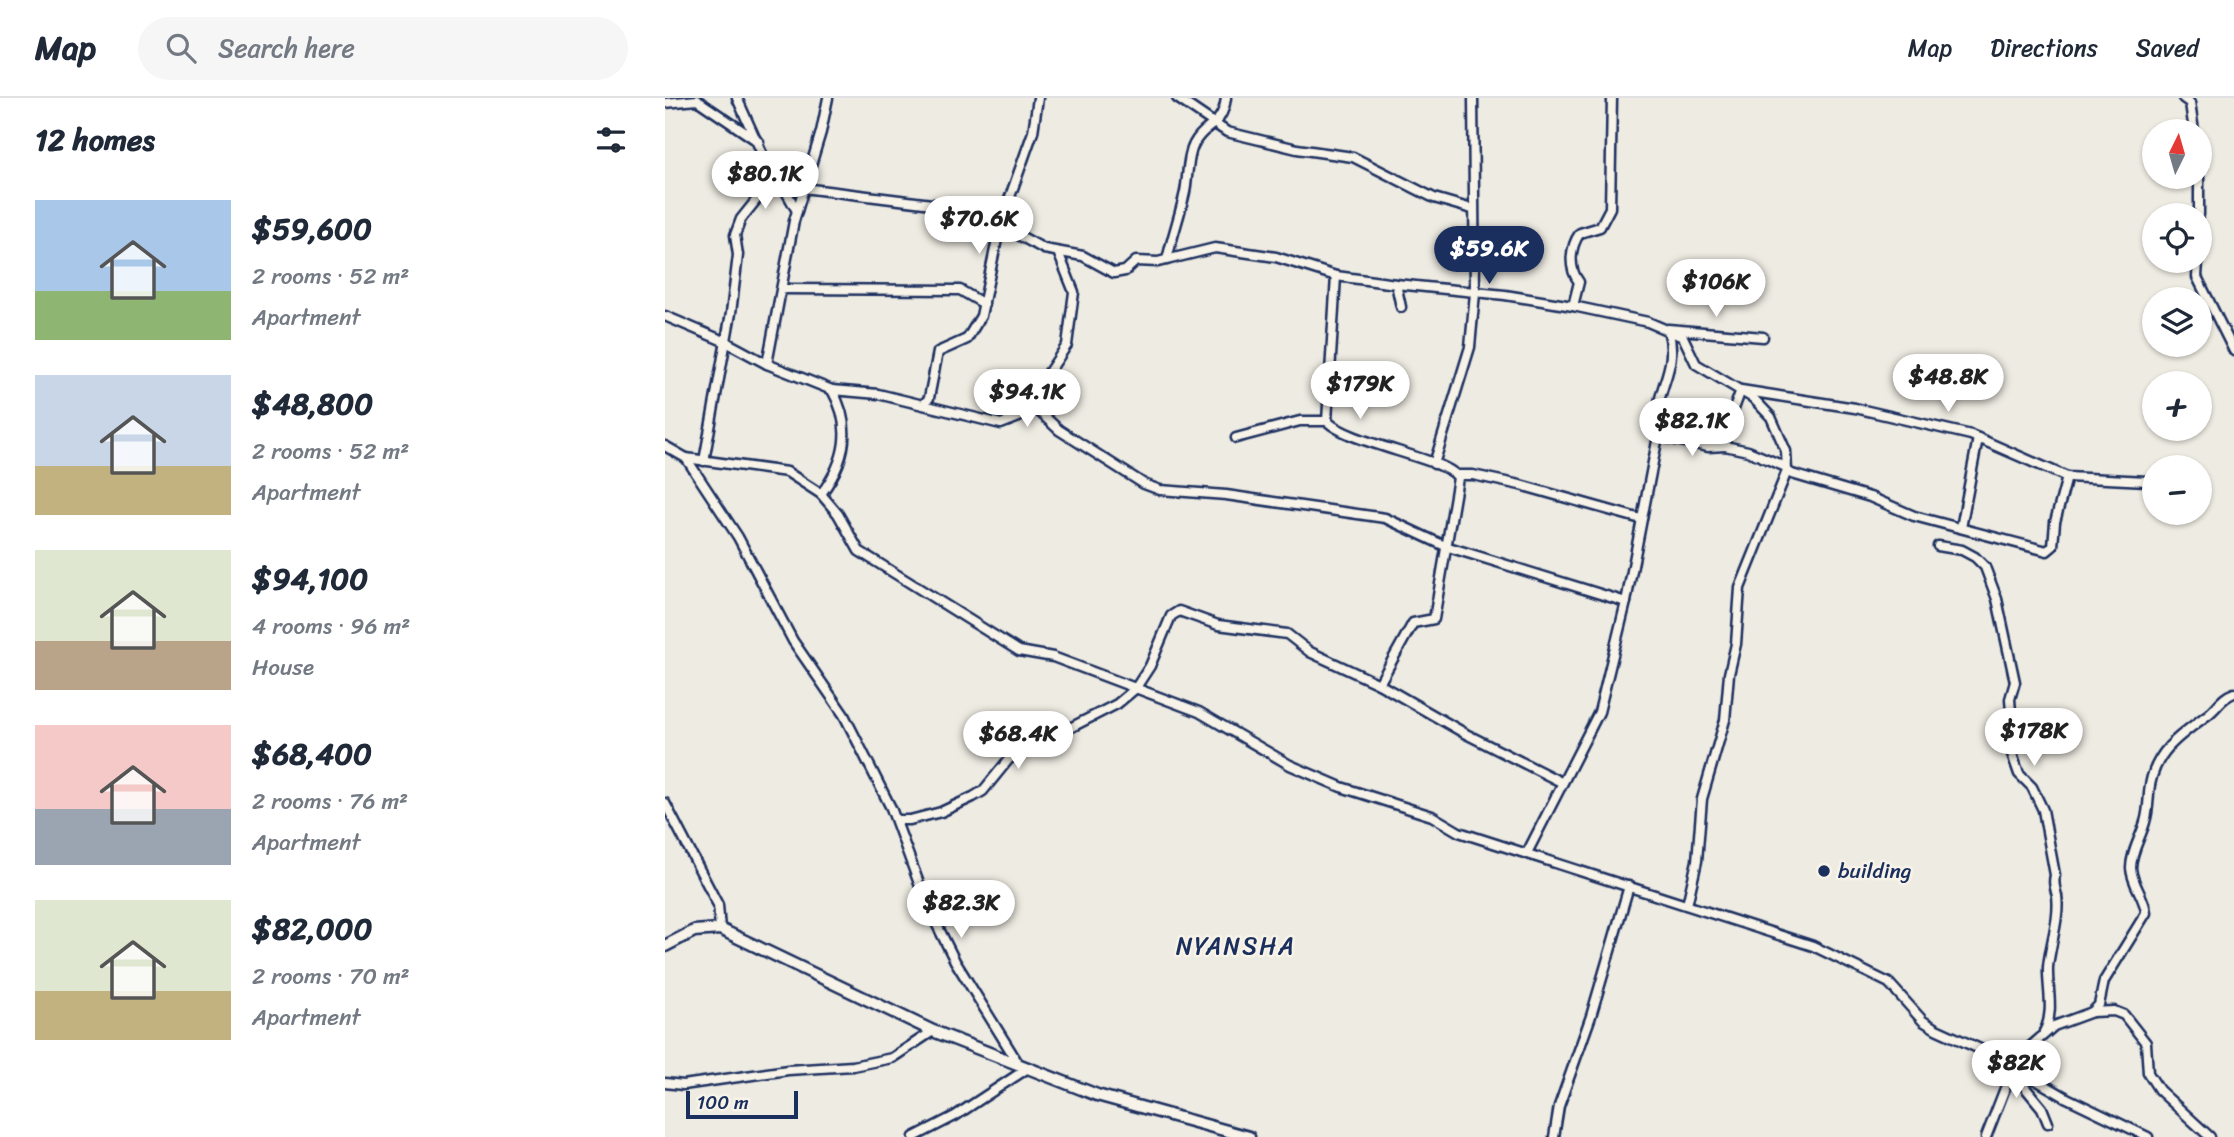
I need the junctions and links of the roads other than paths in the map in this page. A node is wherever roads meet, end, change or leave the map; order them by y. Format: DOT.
graph roads {
  1 [pos="737,98"];
  2 [pos="828,98"];
  3 [pos="1038,98"];
  4 [pos="1177,98"];
  5 [pos="1226,98"];
  6 [pos="1473,98"];
  7 [pos="1612,98"];
  8 [pos="2183,98"];
  9 [pos="665,103"];
  10 [pos="2192,119"];
  11 [pos="1216,125"];
  12 [pos="759,142"];
  13 [pos="795,187"];
  14 [pos="784,188"];
  15 [pos="805,189"];
  16 [pos="1472,209"];
  17 [pos="797,211"];
  18 [pos="1000,225"];
  19 [pos="1058,252"];
  20 [pos="1167,260"];
  21 [pos="2197,273"];
  22 [pos="1336,276"];
  23 [pos="1397,284"];
  24 [pos="783,289"];
  25 [pos="1475,293"];
  26 [pos="984,304"];
  27 [pos="1573,306"];
  28 [pos="1401,307"];
  29 [pos="665,316"];
  30 [pos="1668,329"];
  31 [pos="1763,337"];
  32 [pos="726,342"];
  33 [pos="2234,351"];
  34 [pos="767,364"];
  35 [pos="832,390"];
  36 [pos="1741,390"];
  37 [pos="1029,402"];
  38 [pos="925,404"];
  39 [pos="1327,421"];
  40 [pos="1658,436"];
  41 [pos="1978,438"];
  42 [pos="1236,439"];
  43 [pos="665,446"];
  44 [pos="1725,446"];
  45 [pos="686,458"];
  46 [pos="704,461"];
  47 [pos="1434,464"];
  48 [pos="1787,469"];
  49 [pos="1458,475"];
  50 [pos="2067,477"];
  51 [pos="2142,481"];
  52 [pos="821,494"];
  53 [pos="1641,519"];
  54 [pos="1961,528"];
  55 [pos="1445,545"];
  56 [pos="1938,546"];
  57 [pos="1626,602"];
  58 [pos="1379,684"];
  59 [pos="1135,689"];
  60 [pos="2234,693"];
  61 [pos="1561,782"];
  62 [pos="665,803"];
  63 [pos="896,820"];
  64 [pos="1527,853"];
  65 [pos="1629,886"];
  66 [pos="1687,905"];
  67 [pos="720,929"];
  68 [pos="665,946"];
  69 [pos="2092,1012"];
  70 [pos="933,1031"];
  71 [pos="2044,1032"];
  72 [pos="1017,1063"];
  73 [pos="2008,1066"];
  74 [pos="1028,1068"];
  75 [pos="665,1083"];
  76 [pos="2048,1123"];
  77 [pos="914,1137"];
  78 [pos="1249,1137"];
  79 [pos="1555,1137"];
  80 [pos="1986,1137"];
  81 [pos="2148,1137"];
  82 [pos="2210,1137"];
  1 -- 12 [label="street"];
  2 -- 15 [label="street"];
  3 -- 18 [label="street"];
  4 -- 11 [label="street"];
  5 -- 11 [label="street"];
  6 -- 16 [label="street"];
  7 -- 27 [label="street"];
  8 -- 10 [label="street"];
  9 -- 12 [label="street"];
  11 -- 16 [label="street"];
  11 -- 20 [label="street"];
  12 -- 13 [label="street"];
  13 -- 14 [label="street"];
  13 -- 15 [label="street"];
  14 -- 17 [label="street"];
  14 -- 32 [label="street"];
  15 -- 17 [label="street"];
  15 -- 18 [label="street"];
  16 -- 25 [label="street"];
  17 -- 24 [label="street"];
  18 -- 19 [label="street"];
  18 -- 26 [label="street"];
  19 -- 20 [label="street"];
  19 -- 37 [label="street"];
  20 -- 22 [label="street"];
  21 -- 33 [label="street"];
  22 -- 23 [label="street"];
  22 -- 39 [label="street"];
  23 -- 25 [label="street"];
  23 -- 28 [label="street"];
  24 -- 26 [label="street"];
  24 -- 34 [label="street"];
  25 -- 27 [label="street"];
  25 -- 47 [label="street"];
  26 -- 38 [label="street"];
  27 -- 30 [label="street"];
  29 -- 32 [label="street"];
  30 -- 31 [label="street"];
  30 -- 36 [label="street"];
  30 -- 40 [label="street"];
  32 -- 34 [label="street"];
  32 -- 46 [label="street"];
  34 -- 35 [label="street"];
  35 -- 38 [label="street"];
  35 -- 52 [label="street"];
  36 -- 41 [label="street"];
  36 -- 44 [label="street"];
  36 -- 48 [label="street"];
  37 -- 38 [label="street"];
  37 -- 55 [label="street"];
  39 -- 42 [label="street"];
  39 -- 47 [label="street"];
  40 -- 44 [label="street"];
  40 -- 53 [label="street"];
  41 -- 50 [label="street"];
  41 -- 54 [label="street"];
  43 -- 45 [label="street"];
  44 -- 48 [label="street"];
  45 -- 46 [label="street"];
  45 -- 63 [label="street"];
  46 -- 52 [label="street"];
  47 -- 49 [label="street"];
  48 -- 54 [label="street"];
  48 -- 66 [label="street"];
  49 -- 53 [label="street"];
  49 -- 55 [label="street"];
  50 -- 51 [label="street"];
  50 -- 54 [label="street"];
  52 -- 59 [label="street"];
  53 -- 57 [label="street"];
  55 -- 57 [label="street"];
  55 -- 58 [label="street"];
  56 -- 71 [label="street"];
  57 -- 61 [label="street"];
  58 -- 59 [label="street"];
  58 -- 61 [label="street"];
  59 -- 63 [label="street"];
  59 -- 64 [label="street"];
  60 -- 69 [label="street"];
  61 -- 64 [label="street"];
  62 -- 67 [label="street"];
  63 -- 72 [label="street"];
  64 -- 65 [label="street"];
  65 -- 66 [label="street"];
  65 -- 79 [label="street"];
  66 -- 73 [label="street"];
  67 -- 68 [label="street"];
  67 -- 70 [label="street"];
  69 -- 71 [label="street"];
  69 -- 82 [label="street"];
  70 -- 72 [label="street"];
  70 -- 75 [label="street"];
  71 -- 73 [label="street"];
  72 -- 74 [label="street"];
  73 -- 76 [label="street"];
  73 -- 80 [label="street"];
  73 -- 81 [label="street"];
  74 -- 77 [label="street"];
  74 -- 78 [label="street"];
}
